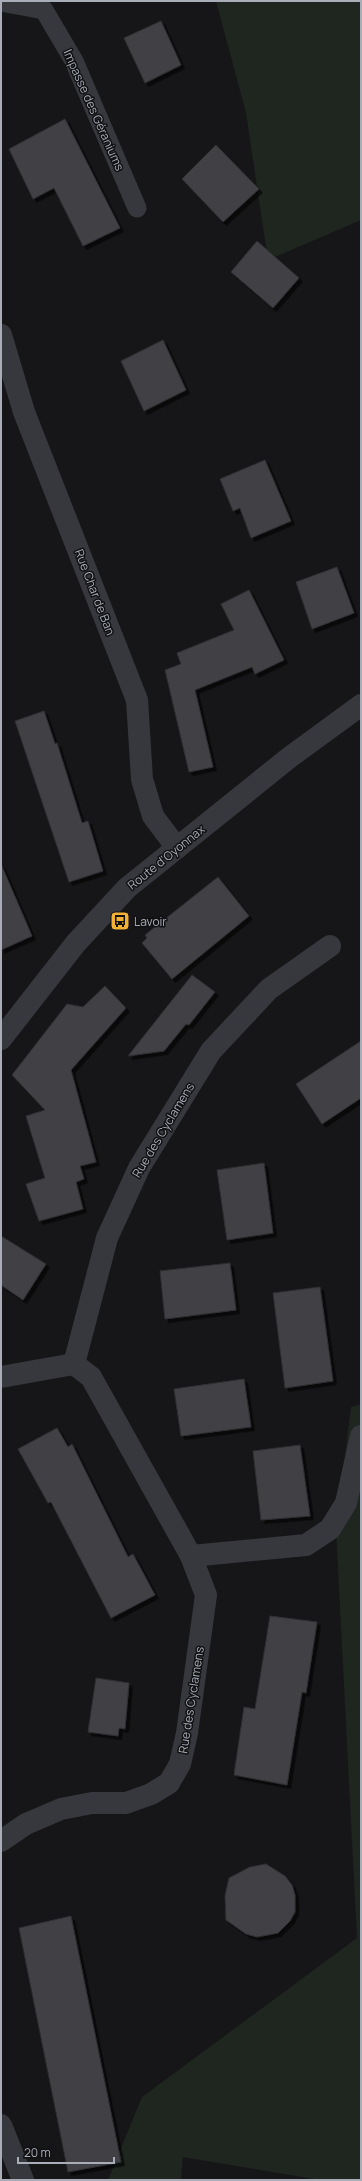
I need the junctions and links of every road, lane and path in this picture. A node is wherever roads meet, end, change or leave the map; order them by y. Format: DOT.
graph roads {
  1 [pos="1,2"];
  2 [pos="137,208"];
  3 [pos="1,335"];
  4 [pos="361,705"];
  5 [pos="177,848"];
  6 [pos="330,946"];
  7 [pos="1,1039"];
  8 [pos="74,1364"];
  9 [pos="1,1377"];
  10 [pos="361,1436"];
  11 [pos="191,1556"];
  12 [pos="1,1841"];
  13 [pos="1,2124"];
  14 [pos="23,2180"];
  1 -- 2 [label="lane, Impasse des Géraniums"];
  3 -- 5 [label="street, Rue Char de Ban"];
  4 -- 5 [label="street, Route d'Oyonnax"];
  5 -- 7 [label="street, Route d'Oyonnax"];
  6 -- 8 [label="street, Rue des Cyclamens"];
  8 -- 9 [label="street"];
  8 -- 11 [label="street, Rue des Cyclamens"];
  10 -- 11 [label="street"];
  11 -- 12 [label="street, Rue des Cyclamens"];
  13 -- 14 [label="street"];
}
